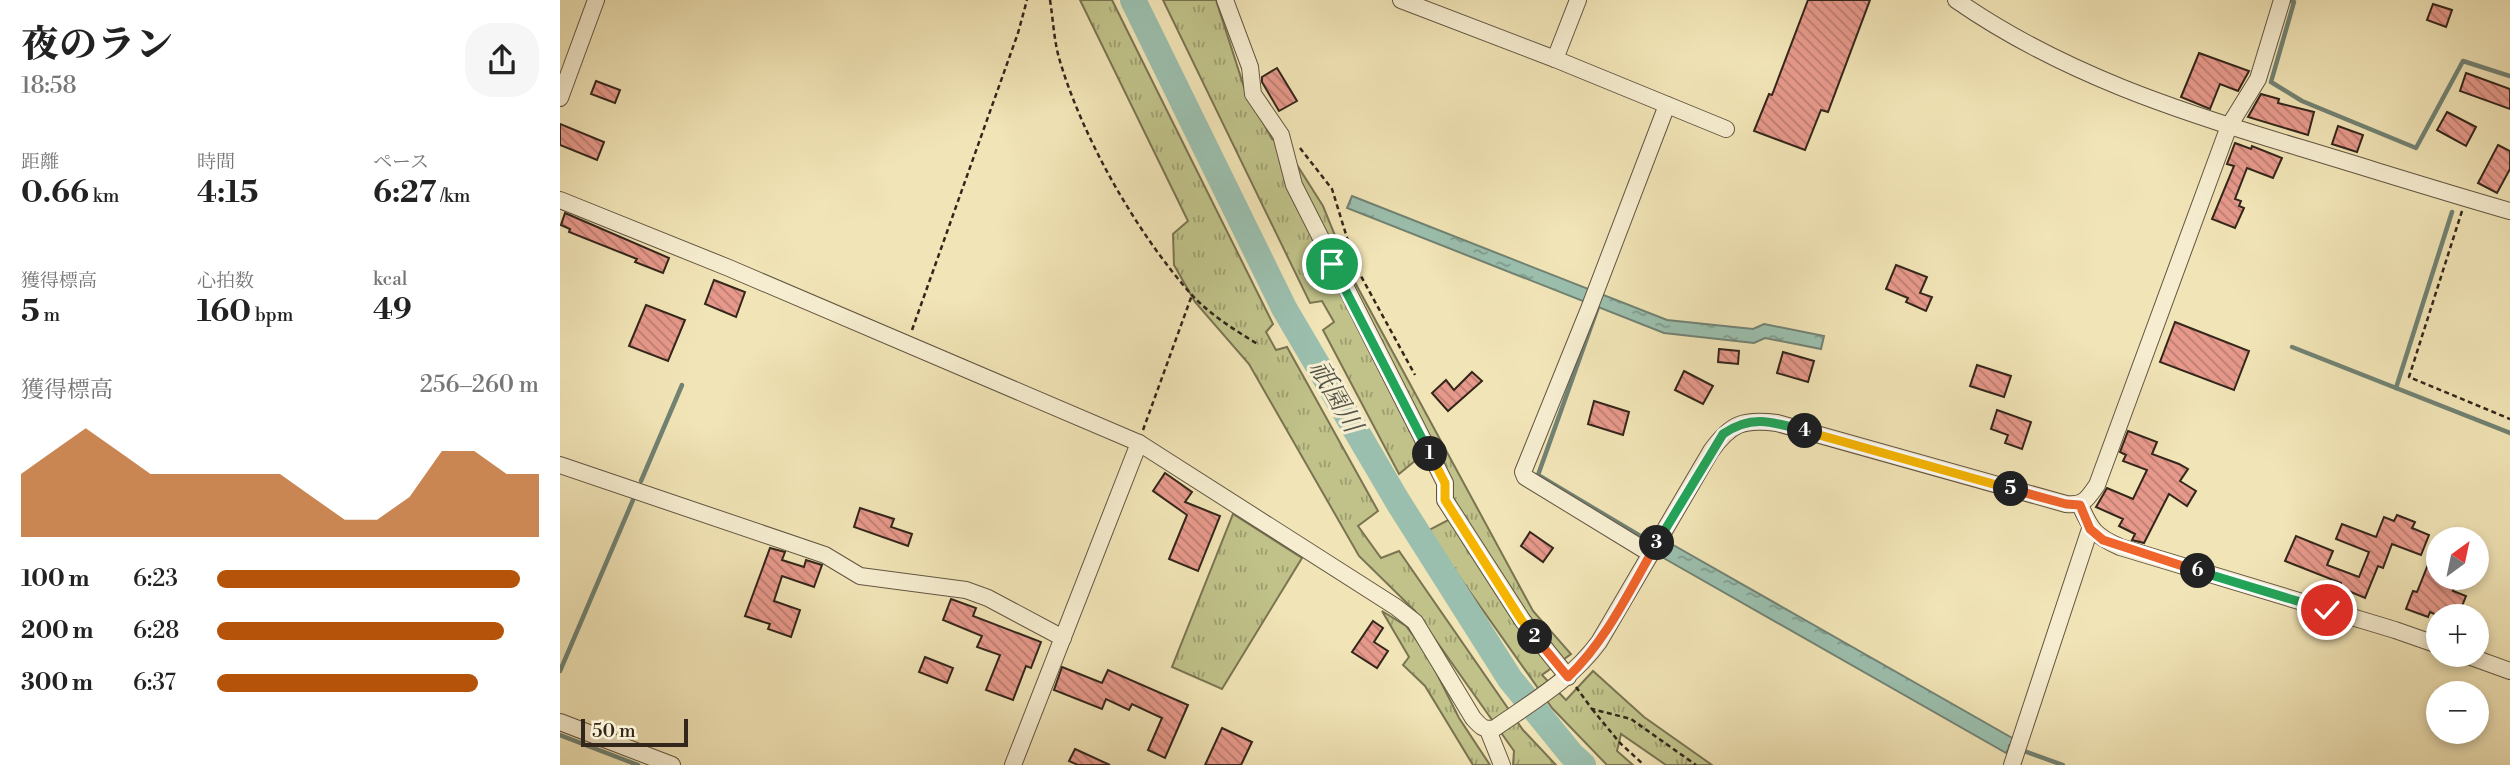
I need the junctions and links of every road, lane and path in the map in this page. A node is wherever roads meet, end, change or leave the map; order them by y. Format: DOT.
graph roads {
  1 [pos="596,0"];
  2 [pos="1027,0"];
  3 [pos="1050,0"];
  4 [pos="1224,0"];
  5 [pos="1401,0"];
  6 [pos="1578,0"];
  7 [pos="1956,0"];
  8 [pos="2281,2"];
  9 [pos="1555,59"];
  10 [pos="560,98"];
  11 [pos="1667,105"];
  12 [pos="2229,126"];
  13 [pos="1726,130"];
  14 [pos="1281,135"];
  15 [pos="2466,198"];
  16 [pos="560,200"];
  17 [pos="2510,211"];
  18 [pos="1192,295"];
  19 [pos="907,343"];
  20 [pos="1259,345"];
  21 [pos="1415,375"];
  22 [pos="2510,419"];
  23 [pos="1139,443"];
  24 [pos="560,466"];
  25 [pos="2080,505"];
  26 [pos="2090,529"];
  27 [pos="1651,554"];
  28 [pos="1063,638"];
  29 [pos="2426,641"];
  30 [pos="2489,663"];
  31 [pos="2510,671"];
  32 [pos="1568,677"];
  33 [pos="1592,709"];
  34 [pos="560,722"];
  35 [pos="1492,729"];
  36 [pos="2016,753"];
  37 [pos="1019,763"];
  38 [pos="672,765"];
  39 [pos="1502,765"];
  40 [pos="1644,765"];
  41 [pos="1696,765"];
  1 -- 10 [label="street"];
  2 -- 19 [label="path"];
  3 -- 18 [label="path"];
  4 -- 14 [label="street"];
  5 -- 9 [label="street"];
  6 -- 9 [label="street"];
  7 -- 12 [label="street"];
  8 -- 12 [label="street"];
  9 -- 11 [label="street"];
  11 -- 13 [label="street"];
  11 -- 27 [label="street"];
  12 -- 15 [label="street"];
  12 -- 25 [label="street"];
  14 -- 21 [label="path"];
  14 -- 32 [label="street"];
  15 -- 17 [label="street"];
  15 -- 22 [label="path"];
  16 -- 19 [label="street"];
  18 -- 20 [label="path"];
  18 -- 23 [label="path"];
  19 -- 23 [label="street"];
  23 -- 28 [label="street"];
  23 -- 35 [label="street"];
  24 -- 28 [label="street"];
  25 -- 26 [label="street"];
  25 -- 27 [label="street"];
  26 -- 29 [label="street"];
  26 -- 36 [label="street"];
  27 -- 32 [label="street"];
  28 -- 37 [label="street"];
  30 -- 31 [label="street"];
  32 -- 33 [label="path"];
  32 -- 35 [label="street"];
  33 -- 40 [label="path"];
  33 -- 41 [label="path"];
  34 -- 38 [label="street"];
  35 -- 39 [label="street"];
}
